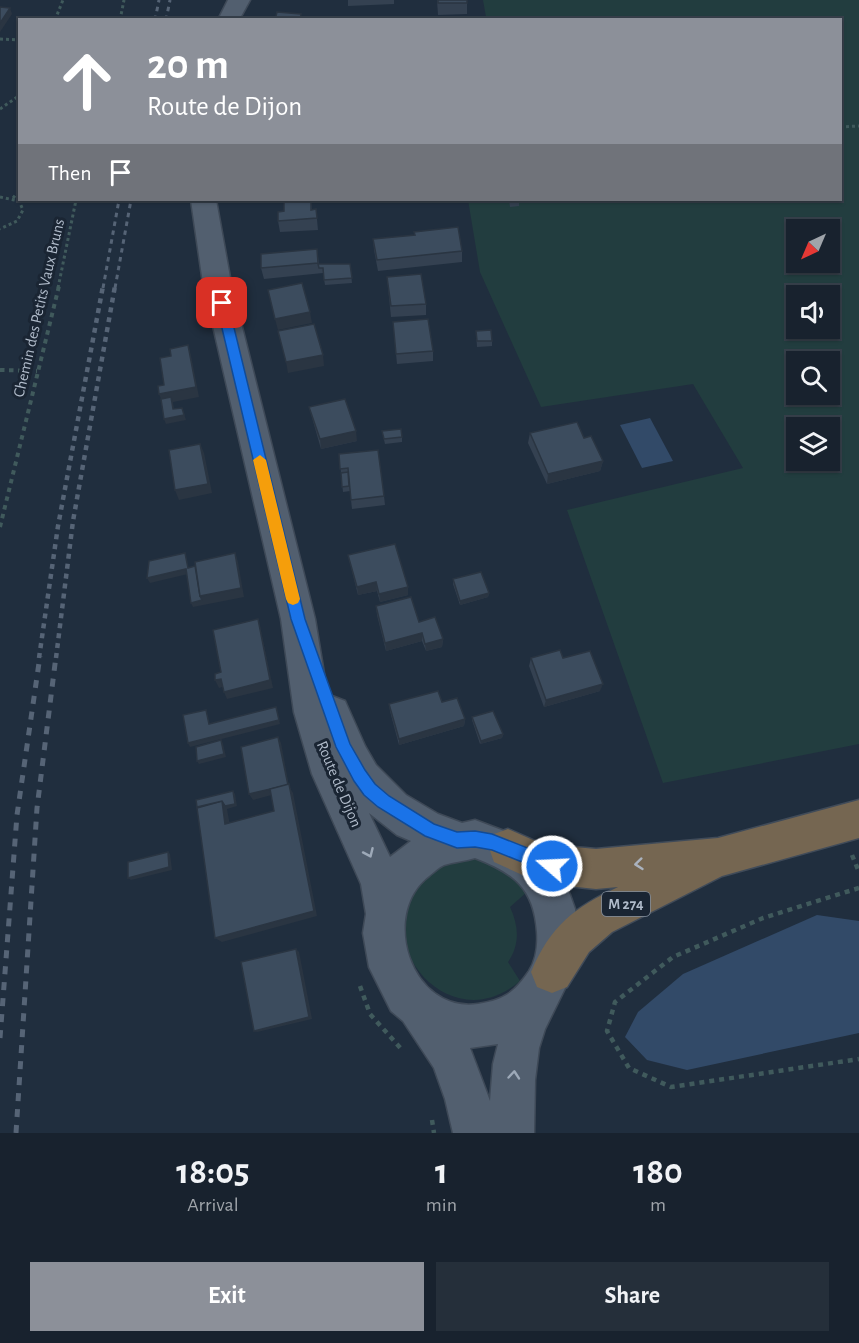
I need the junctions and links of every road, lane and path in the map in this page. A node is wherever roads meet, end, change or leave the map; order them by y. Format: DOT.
graph roads {
  1 [pos="63,0"];
  2 [pos="124,0"];
  3 [pos="239,0"];
  4 [pos="56,18"];
  5 [pos="120,18"];
  6 [pos="229,18"];
  7 [pos="0,39"];
  8 [pos="18,40"];
  9 [pos="18,97"];
  10 [pos="14,101"];
  11 [pos="18,104"];
  12 [pos="0,109"];
  13 [pos="859,126"];
  14 [pos="842,127"];
  15 [pos="18,192"];
  16 [pos="0,197"];
  17 [pos="13,198"];
  18 [pos="18,199"];
  19 [pos="20,201"];
  20 [pos="76,201"];
  21 [pos="203,201"];
  22 [pos="0,229"];
  23 [pos="0,370"];
  24 [pos="37,371"];
  25 [pos="0,527"];
  26 [pos="298,619"];
  27 [pos="859,819"];
  28 [pos="457,840"];
  29 [pos="508,848"];
  30 [pos="718,858"];
  31 [pos="859,888"];
  32 [pos="385,910"];
  33 [pos="547,982"];
  34 [pos="413,1002"];
  35 [pos="859,1059"];
  36 [pos="475,1133"];
  37 [pos="512,1133"];
  1 -- 4 [label="path"];
  2 -- 5 [label="path"];
  3 -- 6 [label="main road"];
  7 -- 8 [label="path"];
  9 -- 10 [label="path"];
  10 -- 11 [label="path"];
  10 -- 12 [label="path"];
  13 -- 14 [label="path"];
  15 -- 17 [label="path"];
  16 -- 17 [label="path"];
  17 -- 18 [label="path"];
  19 -- 22 [label="path"];
  20 -- 24 [label="path, Chemin des Petits Vaux Bruns"];
  21 -- 26 [label="main road, Route de Dijon"];
  23 -- 24 [label="path"];
  24 -- 25 [label="path, Chemin des Petits Vaux Bruns"];
  26 -- 28 [label="main road, Route de Dijon"];
  26 -- 32 [label="main road, Route de Dijon, one-way"];
  27 -- 30 [label="highway, M 274"];
  28 -- 29 [label="main road"];
  28 -- 32 [label="main road"];
  30 -- 29 [label="highway, M 274, one-way"];
  29 -- 33 [label="main road"];
  30 -- 33 [label="highway, M 274"];
  31 -- 35 [label="path"];
  32 -- 34 [label="main road"];
  33 -- 34 [label="main road"];
  37 -- 33 [label="main road, one-way"];
  34 -- 36 [label="main road"];
}
